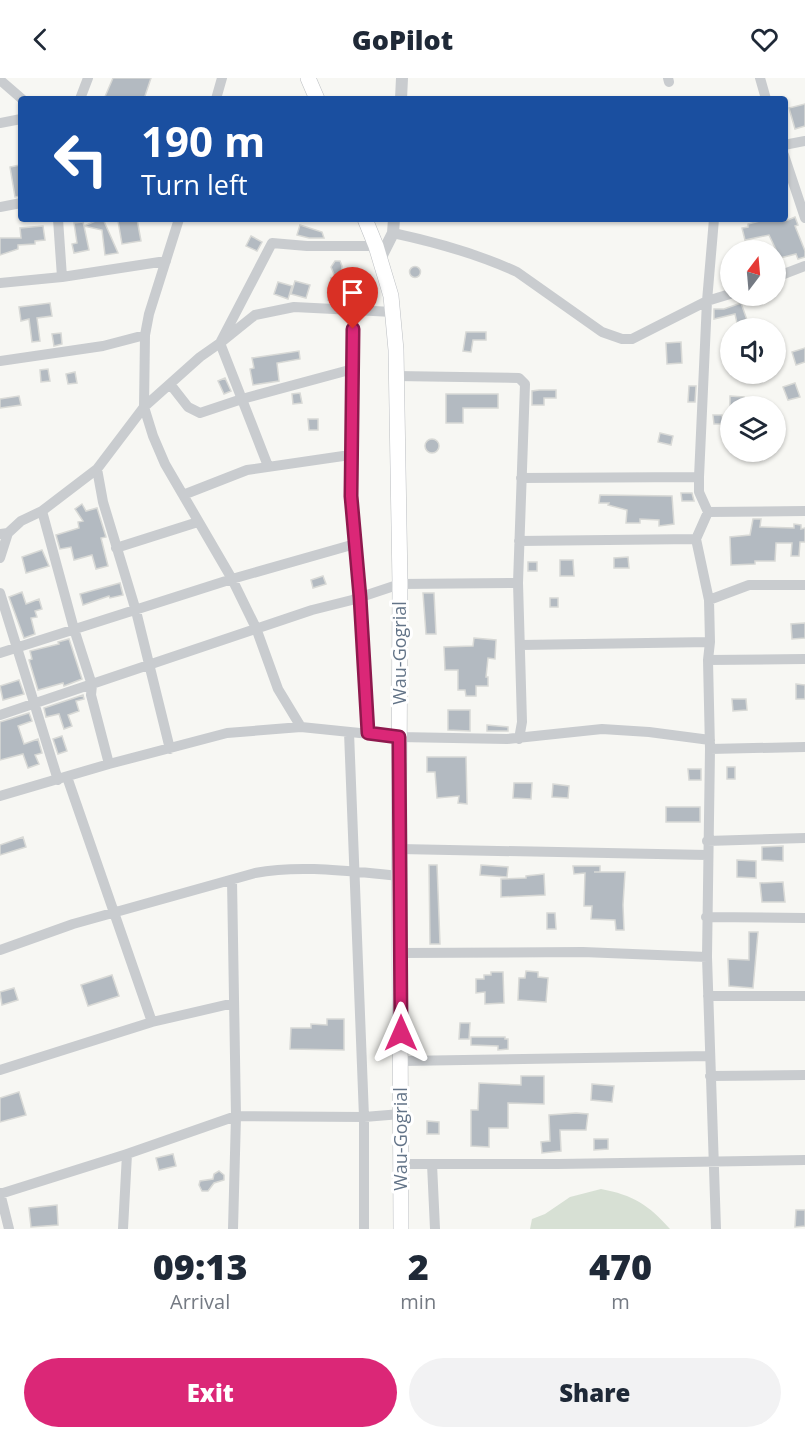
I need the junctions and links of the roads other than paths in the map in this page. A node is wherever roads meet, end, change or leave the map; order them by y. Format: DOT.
graph roads {
  1 [pos="88,78"];
  2 [pos="222,78"];
  3 [pos="308,78"];
  4 [pos="402,78"];
  5 [pos="760,78"];
  6 [pos="0,80"];
  7 [pos="19,96"];
  8 [pos="81,96"];
  9 [pos="217,96"];
  10 [pos="315,96"];
  11 [pos="401,96"];
  12 [pos="765,96"];
  13 [pos="18,120"];
  14 [pos="0,123"];
  15 [pos="805,141"];
  16 [pos="788,144"];
  17 [pos="788,167"];
  18 [pos="18,204"];
  19 [pos="0,207"];
  20 [pos="805,218"];
  21 [pos="58,222"];
  22 [pos="178,222"];
  23 [pos="367,222"];
  24 [pos="394,222"];
  25 [pos="714,222"];
  26 [pos="393,233"];
  27 [pos="378,252"];
  28 [pos="166,261"];
  29 [pos="805,266"];
  30 [pos="786,273"];
  31 [pos="62,277"];
  32 [pos="0,283"];
  33 [pos="720,297"];
  34 [pos="707,301"];
  35 [pos="353,309"];
  36 [pos="393,312"];
  37 [pos="145,335"];
  38 [pos="220,343"];
  39 [pos="0,361"];
  40 [pos="353,369"];
  41 [pos="396,376"];
  42 [pos="170,384"];
  43 [pos="242,399"];
  44 [pos="144,407"];
  45 [pos="350,455"];
  46 [pos="268,466"];
  47 [pos="97,469"];
  48 [pos="699,477"];
  49 [pos="521,478"];
  50 [pos="183,495"];
  51 [pos="42,511"];
  52 [pos="805,511"];
  53 [pos="708,512"];
  54 [pos="198,522"];
  55 [pos="4,534"];
  56 [pos="696,539"];
  57 [pos="519,541"];
  58 [pos="355,544"];
  59 [pos="116,548"];
  60 [pos="0,558"];
  61 [pos="232,579"];
  62 [pos="518,583"];
  63 [pos="400,584"];
  64 [pos="805,585"];
  65 [pos="0,593"];
  66 [pos="360,597"];
  67 [pos="709,600"];
  68 [pos="136,611"];
  69 [pos="256,628"];
  70 [pos="74,629"];
  71 [pos="710,642"];
  72 [pos="521,645"];
  73 [pos="16,647"];
  74 [pos="0,652"];
  75 [pos="805,659"];
  76 [pos="708,660"];
  77 [pos="148,664"];
  78 [pos="92,685"];
  79 [pos="34,705"];
  80 [pos="0,715"];
  81 [pos="301,728"];
  82 [pos="349,732"];
  83 [pos="368,733"];
  84 [pos="399,737"];
  85 [pos="519,739"];
  86 [pos="710,744"];
  87 [pos="805,747"];
  88 [pos="170,749"];
  89 [pos="109,764"];
  90 [pos="62,779"];
  91 [pos="0,795"];
  92 [pos="805,838"];
  93 [pos="707,841"];
  94 [pos="400,849"];
  95 [pos="707,855"];
  96 [pos="353,873"];
  97 [pos="400,876"];
  98 [pos="232,880"];
  99 [pos="113,913"];
  100 [pos="706,917"];
  101 [pos="805,918"];
  102 [pos="0,950"];
  103 [pos="401,953"];
  104 [pos="706,957"];
  105 [pos="708,996"];
  106 [pos="805,996"];
  107 [pos="234,1003"];
  108 [pos="152,1022"];
  109 [pos="710,1056"];
  110 [pos="402,1061"];
  111 [pos="0,1070"];
  112 [pos="805,1075"];
  113 [pos="711,1076"];
  114 [pos="401,1114"];
  115 [pos="236,1116"];
  116 [pos="364,1117"];
  117 [pos="127,1154"];
  118 [pos="805,1160"];
  119 [pos="715,1162"];
  120 [pos="401,1164"];
  121 [pos="432,1164"];
  122 [pos="0,1194"];
  123 [pos="9,1229"];
  124 [pos="123,1229"];
  125 [pos="233,1229"];
  126 [pos="364,1229"];
  127 [pos="401,1229"];
  128 [pos="435,1229"];
  129 [pos="716,1229"];
  1 -- 8 [label="street"];
  2 -- 9 [label="street"];
  3 -- 10 [label="main road"];
  4 -- 11 [label="street"];
  5 -- 12 [label="street"];
  6 -- 7 [label="street"];
  13 -- 14 [label="street"];
  15 -- 16 [label="street"];
  17 -- 20 [label="street"];
  18 -- 19 [label="street"];
  21 -- 31 [label="street"];
  22 -- 28 [label="street"];
  23 -- 27 [label="main road, Wau-Gogrial"];
  24 -- 26 [label="street"];
  25 -- 34 [label="street"];
  26 -- 27 [label="street"];
  26 -- 34 [label="street"];
  27 -- 36 [label="main road, Wau-Gogrial"];
  27 -- 38 [label="street"];
  28 -- 31 [label="street"];
  28 -- 37 [label="street"];
  29 -- 30 [label="street"];
  31 -- 32 [label="street"];
  33 -- 34 [label="street"];
  34 -- 48 [label="street"];
  35 -- 36 [label="street"];
  35 -- 38 [label="street"];
  35 -- 40 [label="street"];
  36 -- 41 [label="main road, Wau-Gogrial"];
  37 -- 39 [label="street"];
  37 -- 44 [label="street"];
  38 -- 42 [label="street"];
  38 -- 43 [label="street"];
  40 -- 43 [label="street"];
  40 -- 45 [label="street"];
  41 -- 49 [label="street"];
  41 -- 63 [label="main road, Wau-Gogrial"];
  42 -- 43 [label="street"];
  42 -- 44 [label="street"];
  43 -- 46 [label="street"];
  44 -- 47 [label="street"];
  44 -- 50 [label="street"];
  45 -- 46 [label="street"];
  45 -- 58 [label="street"];
  46 -- 50 [label="street"];
  47 -- 51 [label="street"];
  47 -- 59 [label="street"];
  48 -- 49 [label="street"];
  48 -- 53 [label="street"];
  49 -- 57 [label="street"];
  50 -- 54 [label="street"];
  51 -- 55 [label="street"];
  51 -- 70 [label="street"];
  52 -- 53 [label="street"];
  53 -- 56 [label="street"];
  54 -- 59 [label="street"];
  54 -- 61 [label="street"];
  55 -- 60 [label="street"];
  56 -- 57 [label="street"];
  56 -- 67 [label="street"];
  57 -- 62 [label="street"];
  58 -- 61 [label="street"];
  58 -- 66 [label="street"];
  59 -- 68 [label="street"];
  61 -- 68 [label="street"];
  61 -- 69 [label="street"];
  62 -- 63 [label="street"];
  62 -- 72 [label="street"];
  63 -- 66 [label="street"];
  63 -- 84 [label="main road, Wau-Gogrial"];
  64 -- 67 [label="street"];
  65 -- 73 [label="street"];
  66 -- 69 [label="street"];
  66 -- 83 [label="street"];
  67 -- 71 [label="street"];
  68 -- 70 [label="street"];
  68 -- 77 [label="street"];
  69 -- 77 [label="street"];
  69 -- 81 [label="street"];
  70 -- 73 [label="street"];
  70 -- 78 [label="street"];
  71 -- 72 [label="street"];
  71 -- 76 [label="street"];
  72 -- 85 [label="street"];
  73 -- 74 [label="street"];
  73 -- 79 [label="street"];
  75 -- 76 [label="street"];
  76 -- 86 [label="street"];
  77 -- 78 [label="street"];
  77 -- 88 [label="street"];
  78 -- 79 [label="street"];
  78 -- 89 [label="street"];
  79 -- 80 [label="street"];
  79 -- 90 [label="street"];
  81 -- 82 [label="street"];
  81 -- 88 [label="street"];
  82 -- 83 [label="street"];
  82 -- 96 [label="street"];
  83 -- 84 [label="street"];
  84 -- 85 [label="street"];
  84 -- 94 [label="main road, Wau-Gogrial"];
  85 -- 86 [label="street"];
  86 -- 87 [label="street"];
  86 -- 93 [label="street"];
  88 -- 89 [label="street"];
  89 -- 90 [label="street"];
  90 -- 91 [label="street"];
  90 -- 99 [label="street"];
  92 -- 93 [label="street"];
  93 -- 95 [label="street"];
  94 -- 95 [label="street"];
  94 -- 97 [label="main road, Wau-Gogrial"];
  95 -- 100 [label="street"];
  96 -- 97 [label="street"];
  96 -- 98 [label="street"];
  96 -- 116 [label="street"];
  97 -- 103 [label="main road, Wau-Gogrial"];
  98 -- 99 [label="street"];
  98 -- 107 [label="street"];
  99 -- 102 [label="street"];
  99 -- 108 [label="street"];
  100 -- 101 [label="street"];
  100 -- 104 [label="street"];
  103 -- 104 [label="street"];
  103 -- 110 [label="main road, Wau-Gogrial"];
  104 -- 105 [label="street"];
  105 -- 106 [label="street"];
  105 -- 109 [label="street"];
  107 -- 108 [label="street"];
  107 -- 115 [label="street"];
  108 -- 111 [label="street"];
  109 -- 110 [label="street"];
  109 -- 113 [label="street"];
  110 -- 114 [label="main road, Wau-Gogrial"];
  112 -- 113 [label="street"];
  113 -- 119 [label="street"];
  114 -- 116 [label="street"];
  114 -- 120 [label="main road, Wau-Gogrial"];
  115 -- 116 [label="street"];
  115 -- 117 [label="street"];
  115 -- 125 [label="street"];
  116 -- 126 [label="street"];
  117 -- 122 [label="street"];
  117 -- 124 [label="street"];
  118 -- 119 [label="street"];
  119 -- 121 [label="street"];
  119 -- 129 [label="street"];
  120 -- 121 [label="street"];
  120 -- 127 [label="main road, Wau-Gogrial"];
  121 -- 128 [label="street"];
  122 -- 123 [label="street"];
}
